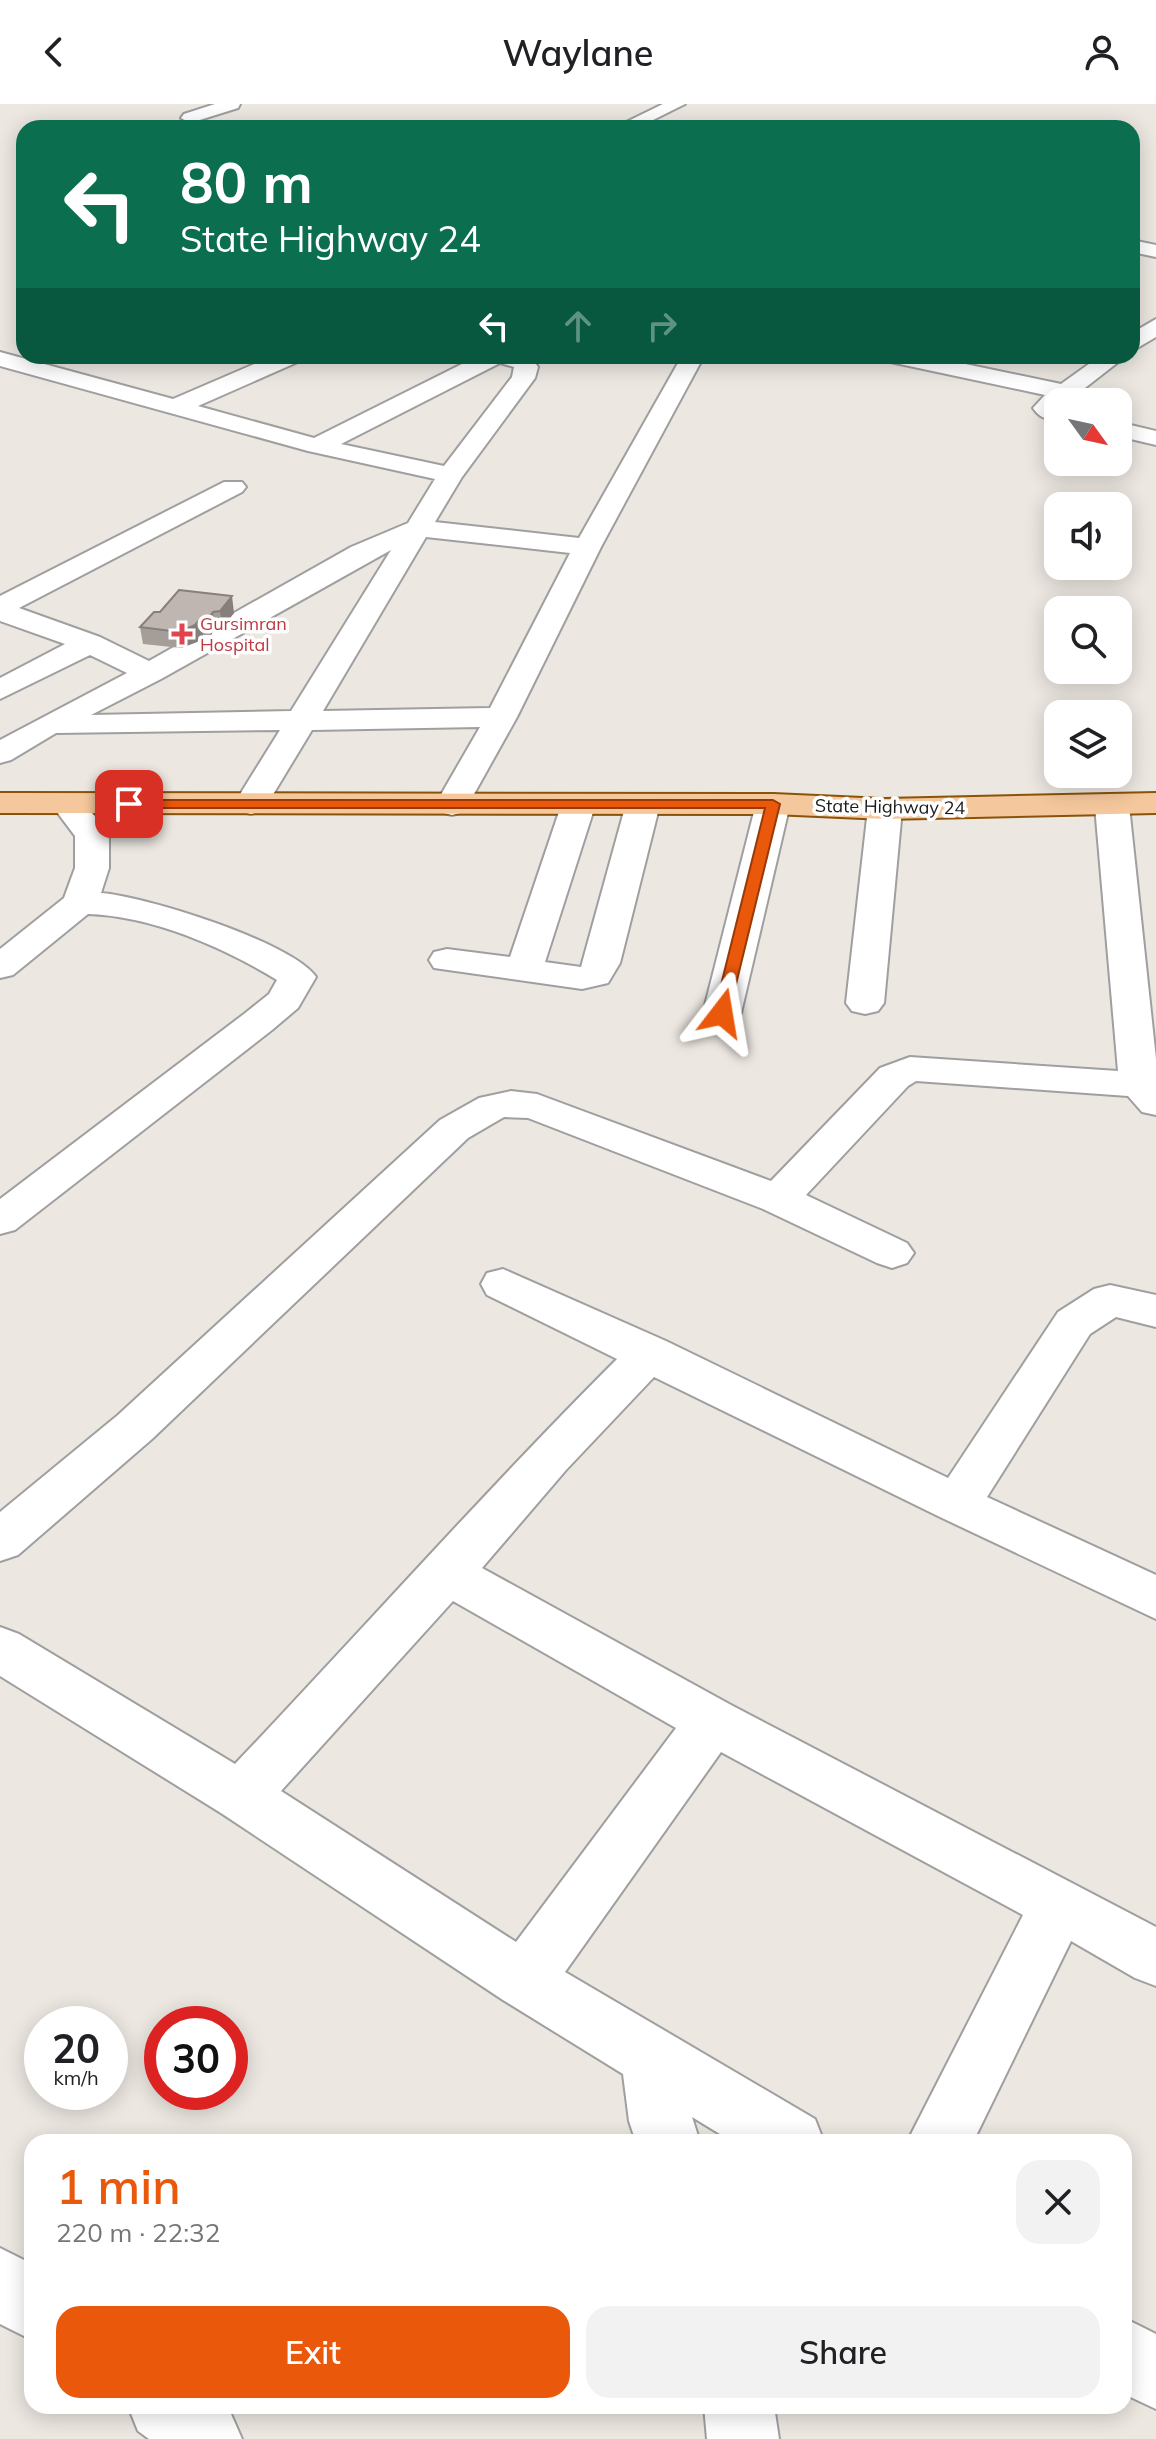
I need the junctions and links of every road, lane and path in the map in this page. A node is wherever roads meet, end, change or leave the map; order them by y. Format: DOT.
graph roads {
  1 [pos="232,104"];
  2 [pos="677,104"];
  3 [pos="626,107"];
  4 [pos="658,112"];
  5 [pos="190,118"];
  6 [pos="640,120"];
  7 [pos="21,364"];
  8 [pos="271,364"];
  9 [pos="483,364"];
  10 [pos="524,364"];
  11 [pos="689,364"];
  12 [pos="951,364"];
  13 [pos="1106,364"];
  14 [pos="1079,388"];
  15 [pos="1044,398"];
  16 [pos="173,408"];
  17 [pos="1132,432"];
  18 [pos="1156,438"];
  19 [pos="317,446"];
  20 [pos="450,475"];
  21 [pos="233,487"];
  22 [pos="418,528"];
  23 [pos="587,547"];
  24 [pos="0,609"];
  25 [pos="90,643"];
  26 [pos="150,673"];
  27 [pos="0,690"];
  28 [pos="501,717"];
  29 [pos="302,719"];
  30 [pos="47,725"];
  31 [pos="0,753"];
  32 [pos="0,803"];
  33 [pos="1156,803"];
  34 [pos="68,804"];
  35 [pos="251,804"];
  36 [pos="643,804"];
  37 [pos="773,804"];
  38 [pos="452,805"];
  39 [pos="578,806"];
  40 [pos="1112,806"];
  41 [pos="885,809"];
  42 [pos="80,903"];
  43 [pos="447,960"];
  44 [pos="0,967"];
  45 [pos="524,969"];
  46 [pos="865,1003"];
  47 [pos="722,1013"];
  48 [pos="1147,1094"];
  49 [pos="778,1199"];
  50 [pos="0,1220"];
  51 [pos="892,1253"];
  52 [pos="503,1284"];
  53 [pos="1156,1311"];
  54 [pos="650,1353"];
  55 [pos="957,1504"];
  56 [pos="0,1541"];
  57 [pos="447,1573"];
  58 [pos="1156,1598"];
  59 [pos="0,1649"];
  60 [pos="712,1721"];
  61 [pos="241,1796"];
  62 [pos="1059,1904"];
  63 [pos="1156,1958"];
  64 [pos="524,1980"];
  65 [pos="652,2058"];
  66 [pos="665,2134"];
  67 [pos="779,2134"];
  68 [pos="943,2134"];
  69 [pos="0,2282"];
  70 [pos="24,2300"];
  71 [pos="1132,2358"];
  72 [pos="1156,2374"];
  73 [pos="173,2414"];
  74 [pos="740,2414"];
  75 [pos="206,2439"];
  76 [pos="743,2439"];
  1 -- 5 [label="street"];
  2 -- 4 [label="street"];
  3 -- 4 [label="street"];
  4 -- 6 [label="street"];
  7 -- 16 [label="street"];
  8 -- 16 [label="street"];
  9 -- 19 [label="street"];
  10 -- 20 [label="street"];
  11 -- 23 [label="street"];
  12 -- 15 [label="street"];
  13 -- 14 [label="street"];
  16 -- 19 [label="street"];
  17 -- 18 [label="street"];
  19 -- 20 [label="street"];
  20 -- 22 [label="street"];
  21 -- 24 [label="street"];
  22 -- 23 [label="street"];
  22 -- 26 [label="street"];
  22 -- 29 [label="street"];
  23 -- 28 [label="street"];
  24 -- 25 [label="street"];
  25 -- 26 [label="street"];
  25 -- 27 [label="street"];
  26 -- 30 [label="street"];
  28 -- 29 [label="street"];
  28 -- 38 [label="street"];
  29 -- 30 [label="street"];
  29 -- 35 [label="street"];
  30 -- 31 [label="street"];
  32 -- 34 [label="main road, State Highway 24"];
  33 -- 40 [label="main road, State Highway 24"];
  34 -- 35 [label="main road, State Highway 24"];
  34 -- 42 [label="street"];
  35 -- 38 [label="main road, State Highway 24"];
  36 -- 37 [label="main road, State Highway 24"];
  36 -- 39 [label="main road, State Highway 24"];
  36 -- 45 [label="street"];
  37 -- 41 [label="main road, State Highway 24"];
  37 -- 47 [label="street"];
  38 -- 39 [label="main road, State Highway 24"];
  39 -- 45 [label="street"];
  40 -- 41 [label="main road, State Highway 24"];
  40 -- 48 [label="street"];
  41 -- 46 [label="street"];
  42 -- 44 [label="street"];
  42 -- 50 [label="street"];
  43 -- 45 [label="street"];
  48 -- 49 [label="street"];
  49 -- 51 [label="street"];
  49 -- 56 [label="street"];
  52 -- 54 [label="street"];
  53 -- 55 [label="street"];
  54 -- 55 [label="street"];
  54 -- 57 [label="street"];
  55 -- 58 [label="street"];
  57 -- 60 [label="street"];
  57 -- 61 [label="street"];
  59 -- 61 [label="street"];
  60 -- 62 [label="street"];
  60 -- 64 [label="street"];
  61 -- 64 [label="street"];
  62 -- 63 [label="street"];
  62 -- 68 [label="street"];
  64 -- 65 [label="street"];
  65 -- 66 [label="street"];
  65 -- 67 [label="street"];
  69 -- 70 [label="street"];
  71 -- 72 [label="street"];
  73 -- 75 [label="street"];
  74 -- 76 [label="street"];
}
